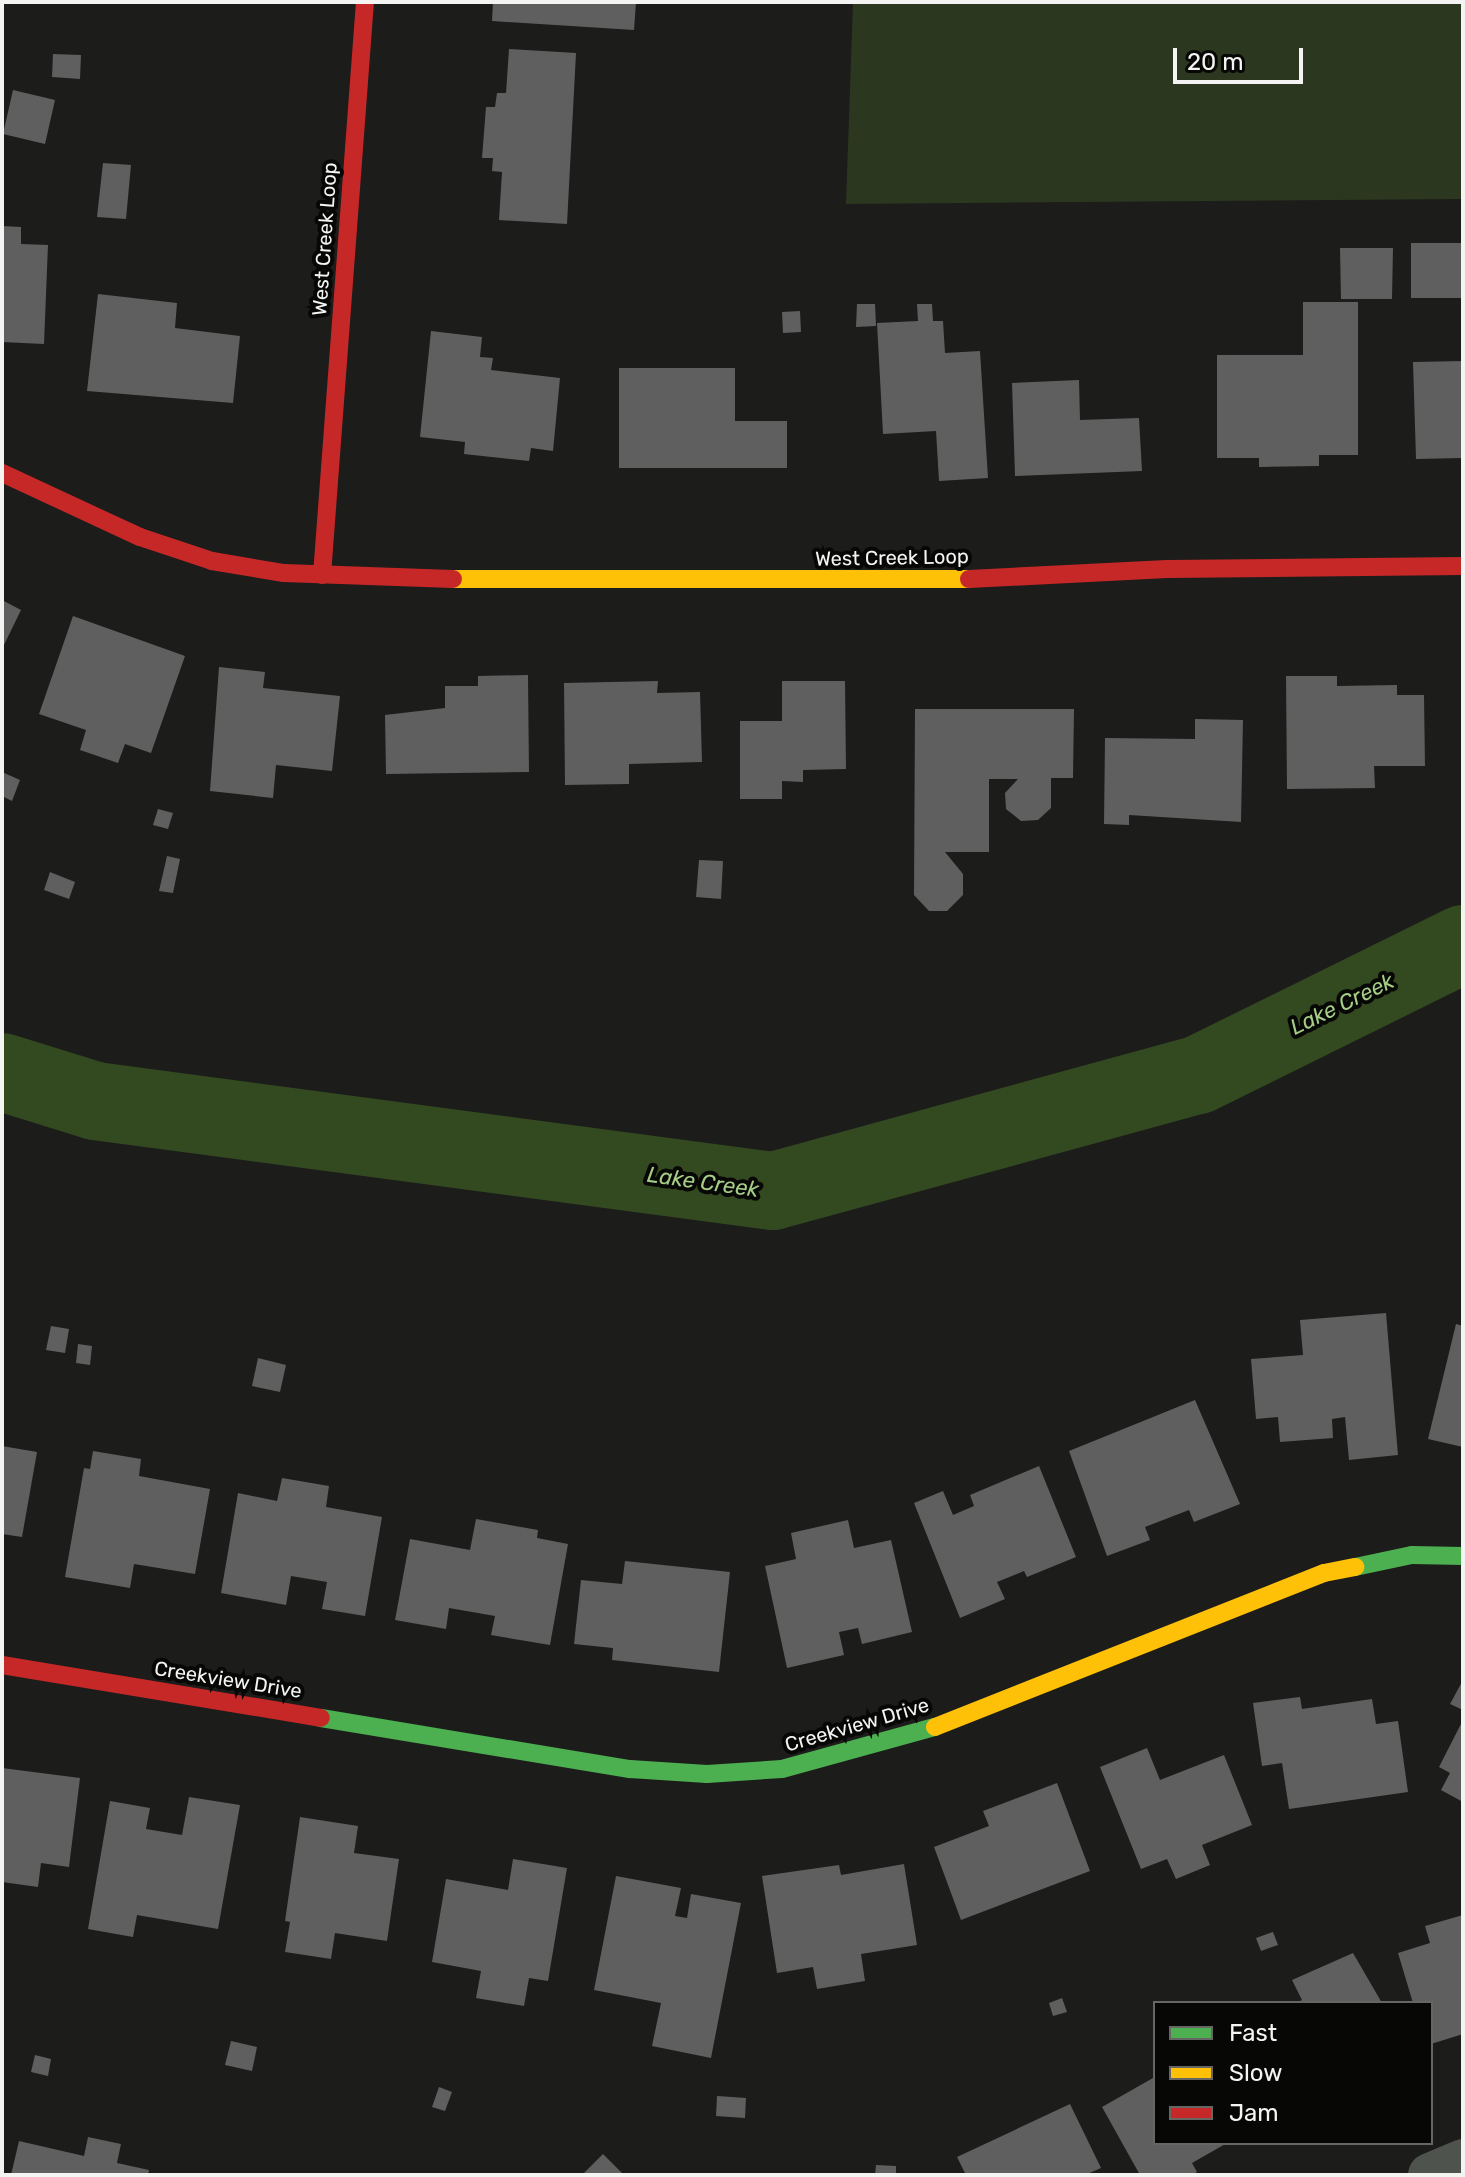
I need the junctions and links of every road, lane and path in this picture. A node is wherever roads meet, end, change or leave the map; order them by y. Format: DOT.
graph roads {
  1 [pos="365,2"];
  2 [pos="2,473"];
  3 [pos="1463,566"];
  4 [pos="322,575"];
  5 [pos="1463,1556"];
  6 [pos="2,1665"];
  7 [pos="1463,2161"];
  8 [pos="1430,2175"];
  1 -- 4 [label="street, West Creek Loop"];
  2 -- 4 [label="street, West Creek Loop"];
  3 -- 4 [label="street, West Creek Loop"];
  5 -- 6 [label="street, Creekview Drive"];
  7 -- 8 [label="street"];
}
